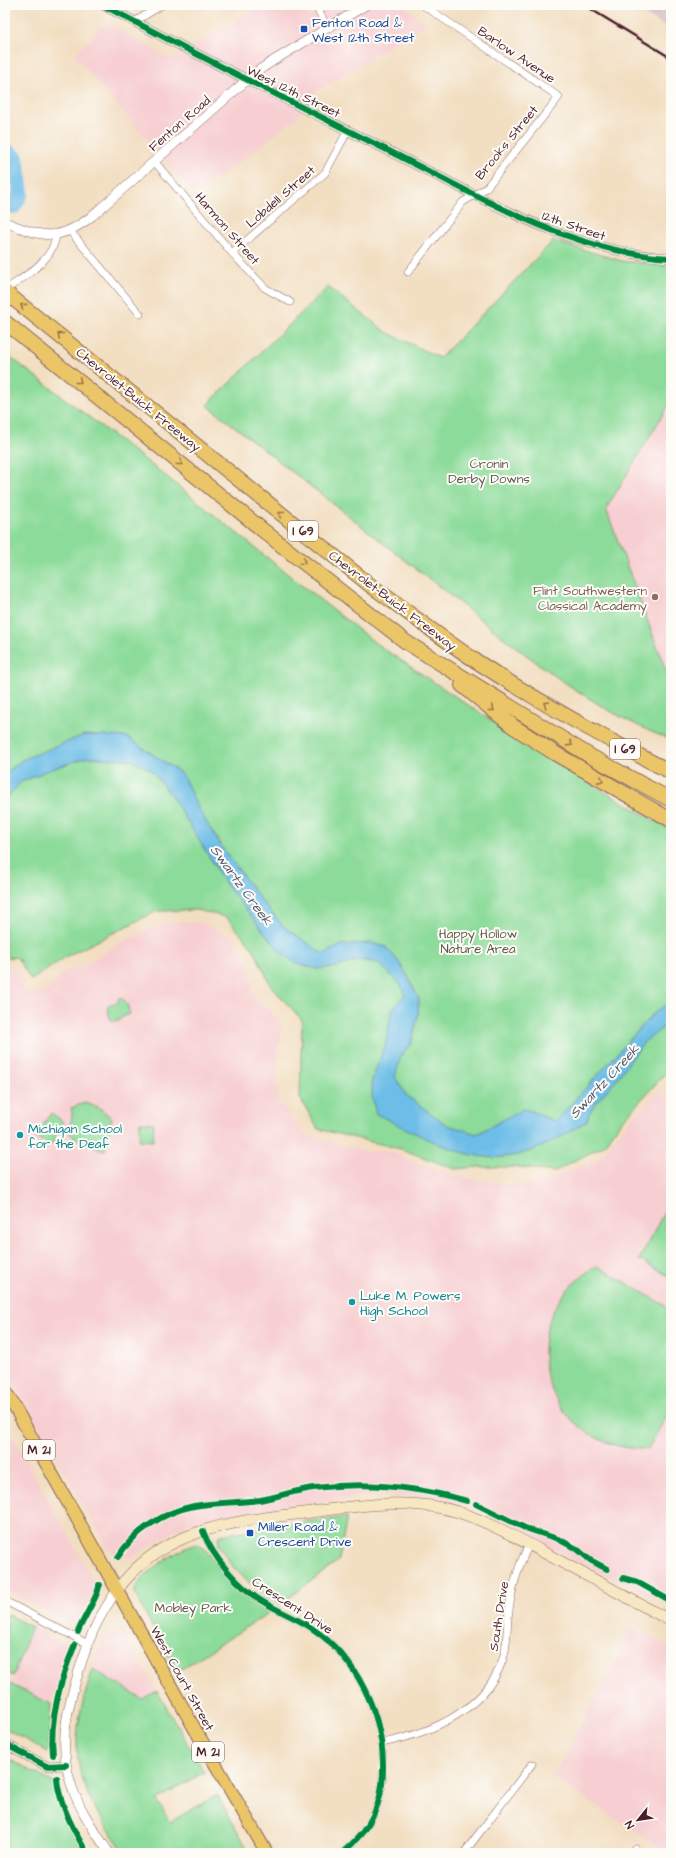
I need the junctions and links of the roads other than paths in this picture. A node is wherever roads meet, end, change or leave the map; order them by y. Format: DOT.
graph roads {
  1 [pos="103,5"];
  2 [pos="162,5"];
  3 [pos="315,5"];
  4 [pos="366,5"];
  5 [pos="423,5"];
  6 [pos="134,22"];
  7 [pos="328,28"];
  8 [pos="246,80"];
  9 [pos="558,97"];
  10 [pos="348,130"];
  11 [pos="154,161"];
  12 [pos="476,194"];
  13 [pos="5,222"];
  14 [pos="70,231"];
  15 [pos="56,235"];
  16 [pos="232,254"];
  17 [pos="671,258"];
  18 [pos="408,272"];
  19 [pos="5,291"];
  20 [pos="290,302"];
  21 [pos="140,314"];
  22 [pos="10,326"];
  23 [pos="406,642"];
  24 [pos="579,724"];
  25 [pos="671,761"];
  26 [pos="671,772"];
  27 [pos="671,800"];
  28 [pos="671,820"];
  29 [pos="5,1390"];
  30 [pos="203,1530"];
  31 [pos="529,1545"];
  32 [pos="118,1589"];
  33 [pos="5,1601"];
  34 [pos="671,1621"];
  35 [pos="88,1644"];
  36 [pos="382,1743"];
  37 [pos="5,1744"];
  38 [pos="532,1764"];
  39 [pos="66,1765"];
  40 [pos="108,1853"];
  41 [pos="267,1853"];
  42 [pos="342,1853"];
  43 [pos="464,1853"];
  1 -- 6 [label="street, West 12th Street"];
  2 -- 6 [label="street"];
  3 -- 7 [label="street"];
  4 -- 7 [label="street, Fenton Road"];
  5 -- 9 [label="street, Barlow Avenue"];
  6 -- 8 [label="street, West 12th Street"];
  7 -- 8 [label="street, Fenton Road"];
  8 -- 10 [label="street, West 12th Street"];
  8 -- 11 [label="street, Fenton Road"];
  9 -- 12 [label="street, Brooks Street"];
  10 -- 12 [label="street, West 12th Street"];
  10 -- 16 [label="street, Lobdell Street"];
  11 -- 14 [label="street, Fenton Road"];
  11 -- 16 [label="street, Harmon Street"];
  12 -- 17 [label="street, 12th Street"];
  12 -- 18 [label="street, Brooks Street"];
  13 -- 15 [label="street, Fenton Road"];
  14 -- 15 [label="street, Fenton Road"];
  14 -- 21 [label="street"];
  15 -- 19 [label="street"];
  16 -- 20 [label="street, Harmon Street"];
  24 -- 19 [label="highway, Chevrolet-Buick Freeway / I 69, one-way"];
  22 -- 23 [label="highway, Chevrolet-Buick Freeway / I 69, one-way"];
  23 -- 27 [label="highway, Chevrolet-Buick Freeway / I 69, one-way"];
  23 -- 28 [label="highway, one-way"];
  24 -- 25 [label="highway"];
  24 -- 26 [label="highway, Chevrolet-Buick Freeway / I 69"];
  29 -- 32 [label="main road, West Court Street / M 21"];
  30 -- 31 [label="main road"];
  30 -- 32 [label="main road"];
  30 -- 36 [label="street, Crescent Drive"];
  31 -- 34 [label="main road"];
  31 -- 36 [label="street, South Drive"];
  32 -- 35 [label="street"];
  32 -- 41 [label="main road, West Court Street / M 21"];
  33 -- 35 [label="street"];
  35 -- 39 [label="street"];
  36 -- 42 [label="street, Crescent Drive"];
  37 -- 39 [label="street"];
  38 -- 43 [label="street"];
  39 -- 40 [label="street"];
}
